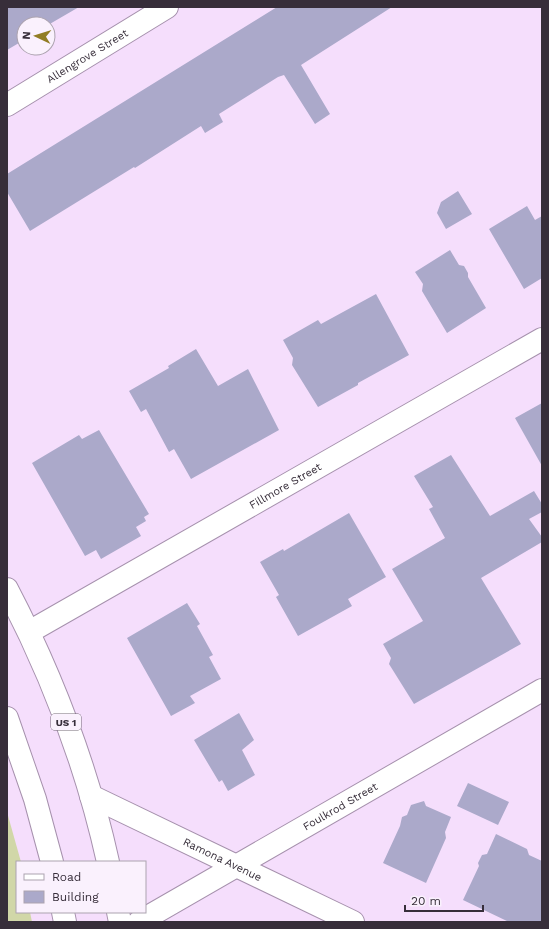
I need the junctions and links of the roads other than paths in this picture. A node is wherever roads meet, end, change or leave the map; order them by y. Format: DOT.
graph roads {
  1 [pos="167,7"];
  2 [pos="7,105"];
  3 [pos="542,339"];
  4 [pos="7,589"];
  5 [pos="29,632"];
  6 [pos="542,690"];
  7 [pos="7,718"];
  8 [pos="91,796"];
  9 [pos="52,861"];
  10 [pos="108,861"];
  11 [pos="236,866"];
  12 [pos="138,922"];
  13 [pos="353,922"];
  1 -- 2 [label="main road, Allengrove Street"];
  3 -- 5 [label="main road, Fillmore Street"];
  4 -- 5 [label="main road, US 1"];
  5 -- 8 [label="main road, US 1"];
  6 -- 11 [label="main road, Foulkrod Street"];
  7 -- 9 [label="main road"];
  8 -- 10 [label="main road, US 1"];
  8 -- 11 [label="main road, Ramona Avenue"];
  11 -- 12 [label="main road, Foulkrod Street"];
  11 -- 13 [label="main road, Ramona Avenue"];
}
